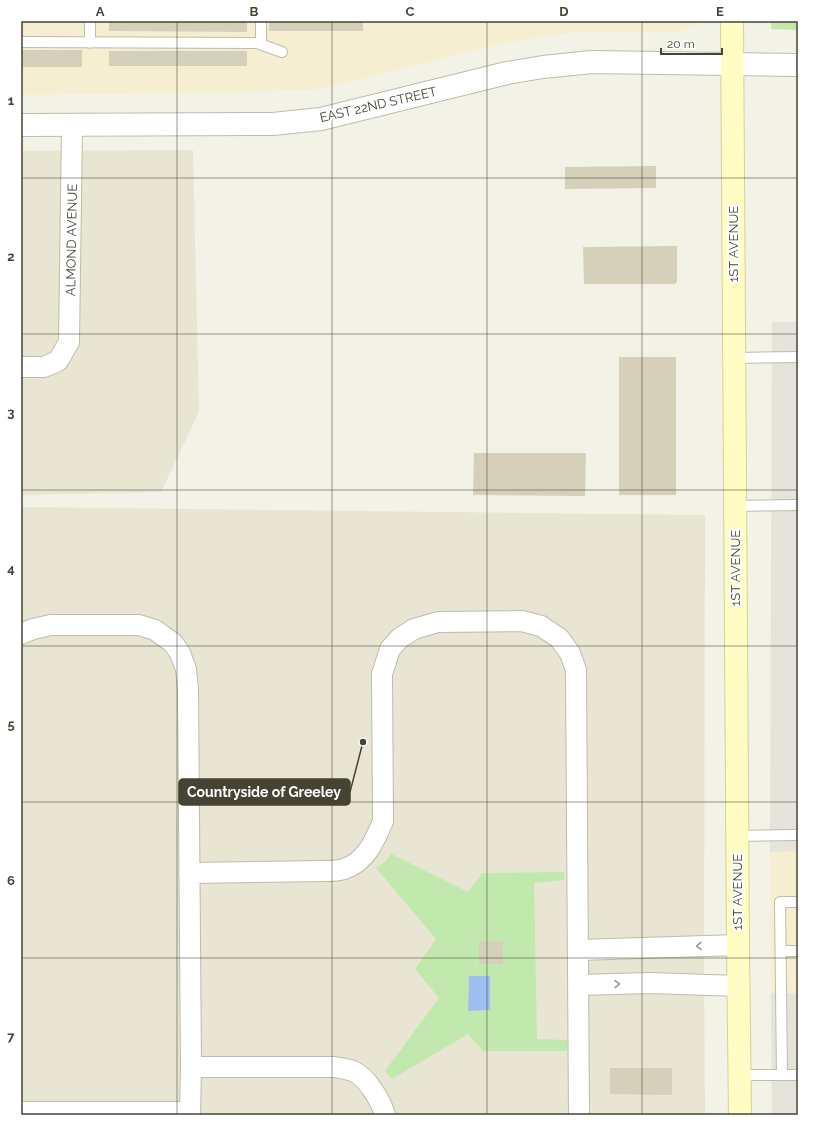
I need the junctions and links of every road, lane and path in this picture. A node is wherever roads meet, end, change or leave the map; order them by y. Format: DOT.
graph roads {
  1 [pos="90,21"];
  2 [pos="261,21"];
  3 [pos="732,21"];
  4 [pos="21,42"];
  5 [pos="90,43"];
  6 [pos="261,44"];
  7 [pos="282,52"];
  8 [pos="732,64"];
  9 [pos="798,65"];
  10 [pos="72,125"];
  11 [pos="21,126"];
  12 [pos="798,357"];
  13 [pos="734,358"];
  14 [pos="21,367"];
  15 [pos="798,505"];
  16 [pos="735,506"];
  17 [pos="21,634"];
  18 [pos="798,835"];
  19 [pos="737,836"];
  20 [pos="189,873"];
  21 [pos="798,902"];
  22 [pos="738,945"];
  23 [pos="578,950"];
  24 [pos="781,951"];
  25 [pos="798,951"];
  26 [pos="578,985"];
  27 [pos="738,986"];
  28 [pos="191,1067"];
  29 [pos="739,1075"];
  30 [pos="782,1075"];
  31 [pos="798,1076"];
  32 [pos="21,1112"];
  33 [pos="190,1113"];
  34 [pos="385,1115"];
  35 [pos="579,1115"];
  36 [pos="740,1115"];
  1 -- 5 [label="lane"];
  2 -- 6 [label="lane"];
  3 -- 8 [label="main road, 1ST AVENUE"];
  4 -- 5 [label="lane"];
  5 -- 6 [label="lane"];
  6 -- 7 [label="lane"];
  8 -- 9 [label="street, EAST 22ND STREET"];
  8 -- 10 [label="street, EAST 22ND STREET"];
  8 -- 13 [label="main road, 1ST AVENUE"];
  10 -- 11 [label="street, EAST 22ND STREET"];
  10 -- 14 [label="street, ALMOND AVENUE"];
  12 -- 13 [label="lane"];
  13 -- 16 [label="main road, 1ST AVENUE"];
  15 -- 16 [label="lane"];
  16 -- 19 [label="main road, 1ST AVENUE"];
  17 -- 20 [label="street"];
  18 -- 19 [label="lane"];
  19 -- 22 [label="main road, 1ST AVENUE"];
  20 -- 23 [label="street"];
  20 -- 28 [label="street"];
  21 -- 24 [label="lane"];
  22 -- 23 [label="street, one-way"];
  22 -- 27 [label="main road, 1ST AVENUE"];
  23 -- 26 [label="street"];
  24 -- 25 [label="lane"];
  24 -- 30 [label="lane"];
  26 -- 27 [label="street, one-way"];
  26 -- 35 [label="street"];
  27 -- 29 [label="main road, 1ST AVENUE"];
  28 -- 33 [label="street"];
  28 -- 34 [label="street"];
  29 -- 30 [label="lane"];
  29 -- 36 [label="main road, 1ST AVENUE"];
  30 -- 31 [label="lane"];
  32 -- 33 [label="street"];
}
